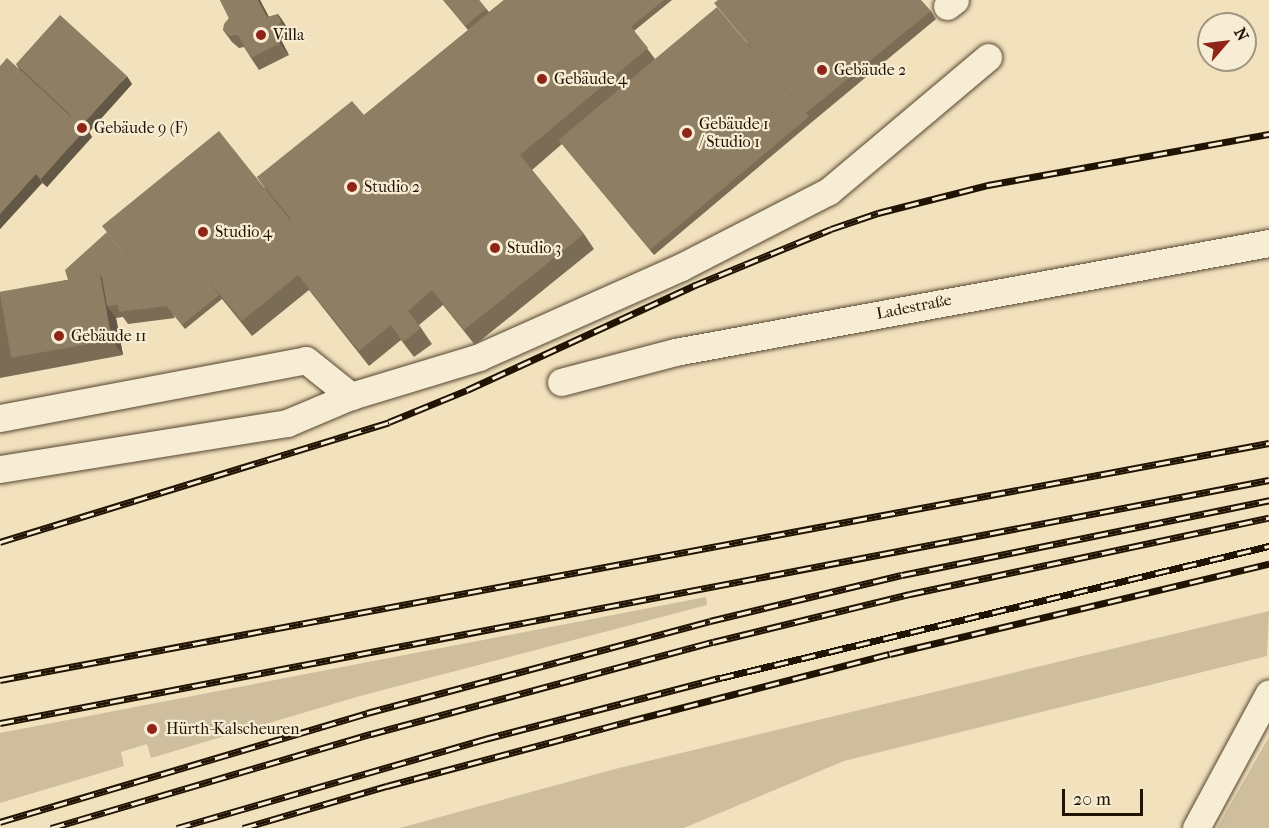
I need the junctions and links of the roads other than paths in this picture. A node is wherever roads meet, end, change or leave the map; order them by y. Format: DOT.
graph roads {
  1 [pos="988,57"];
  2 [pos="1269,243"];
  3 [pos="561,382"];
  4 [pos="351,396"];
  5 [pos="0,418"];
  6 [pos="0,469"];
  7 [pos="1269,693"];
  8 [pos="1196,828"];
  1 -- 4 [label="lane"];
  2 -- 3 [label="lane, Ladestraße"];
  4 -- 5 [label="lane"];
  4 -- 6 [label="lane"];
  7 -- 8 [label="lane"];
}
